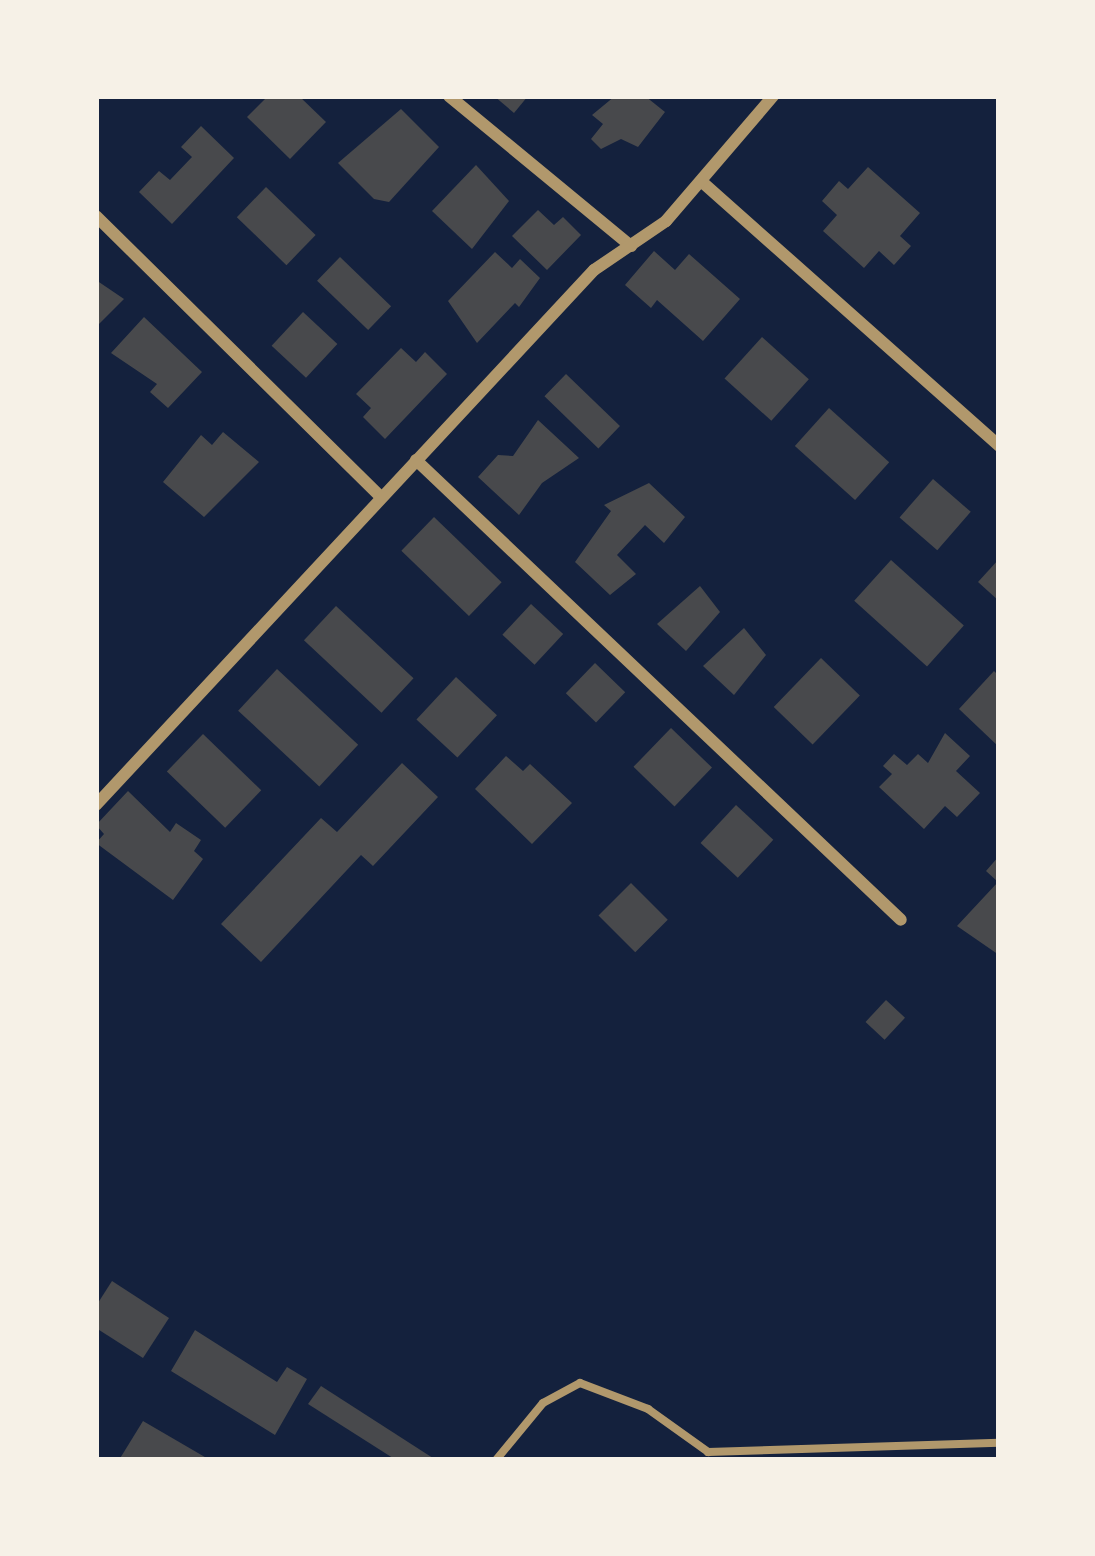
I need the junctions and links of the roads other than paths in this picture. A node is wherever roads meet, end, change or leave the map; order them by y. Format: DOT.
graph roads {
  1 [pos="449,96"];
  2 [pos="773,96"];
  3 [pos="701,181"];
  4 [pos="96,216"];
  5 [pos="631,245"];
  6 [pos="999,446"];
  7 [pos="416,460"];
  8 [pos="380,496"];
  9 [pos="96,805"];
  10 [pos="901,920"];
  11 [pos="999,1443"];
  12 [pos="496,1460"];
  1 -- 5 [label="street"];
  2 -- 3 [label="street"];
  3 -- 5 [label="street"];
  3 -- 6 [label="street"];
  4 -- 8 [label="street"];
  5 -- 7 [label="street"];
  7 -- 8 [label="street"];
  7 -- 10 [label="street"];
  8 -- 9 [label="street"];
  11 -- 12 [label="lane"];
}
